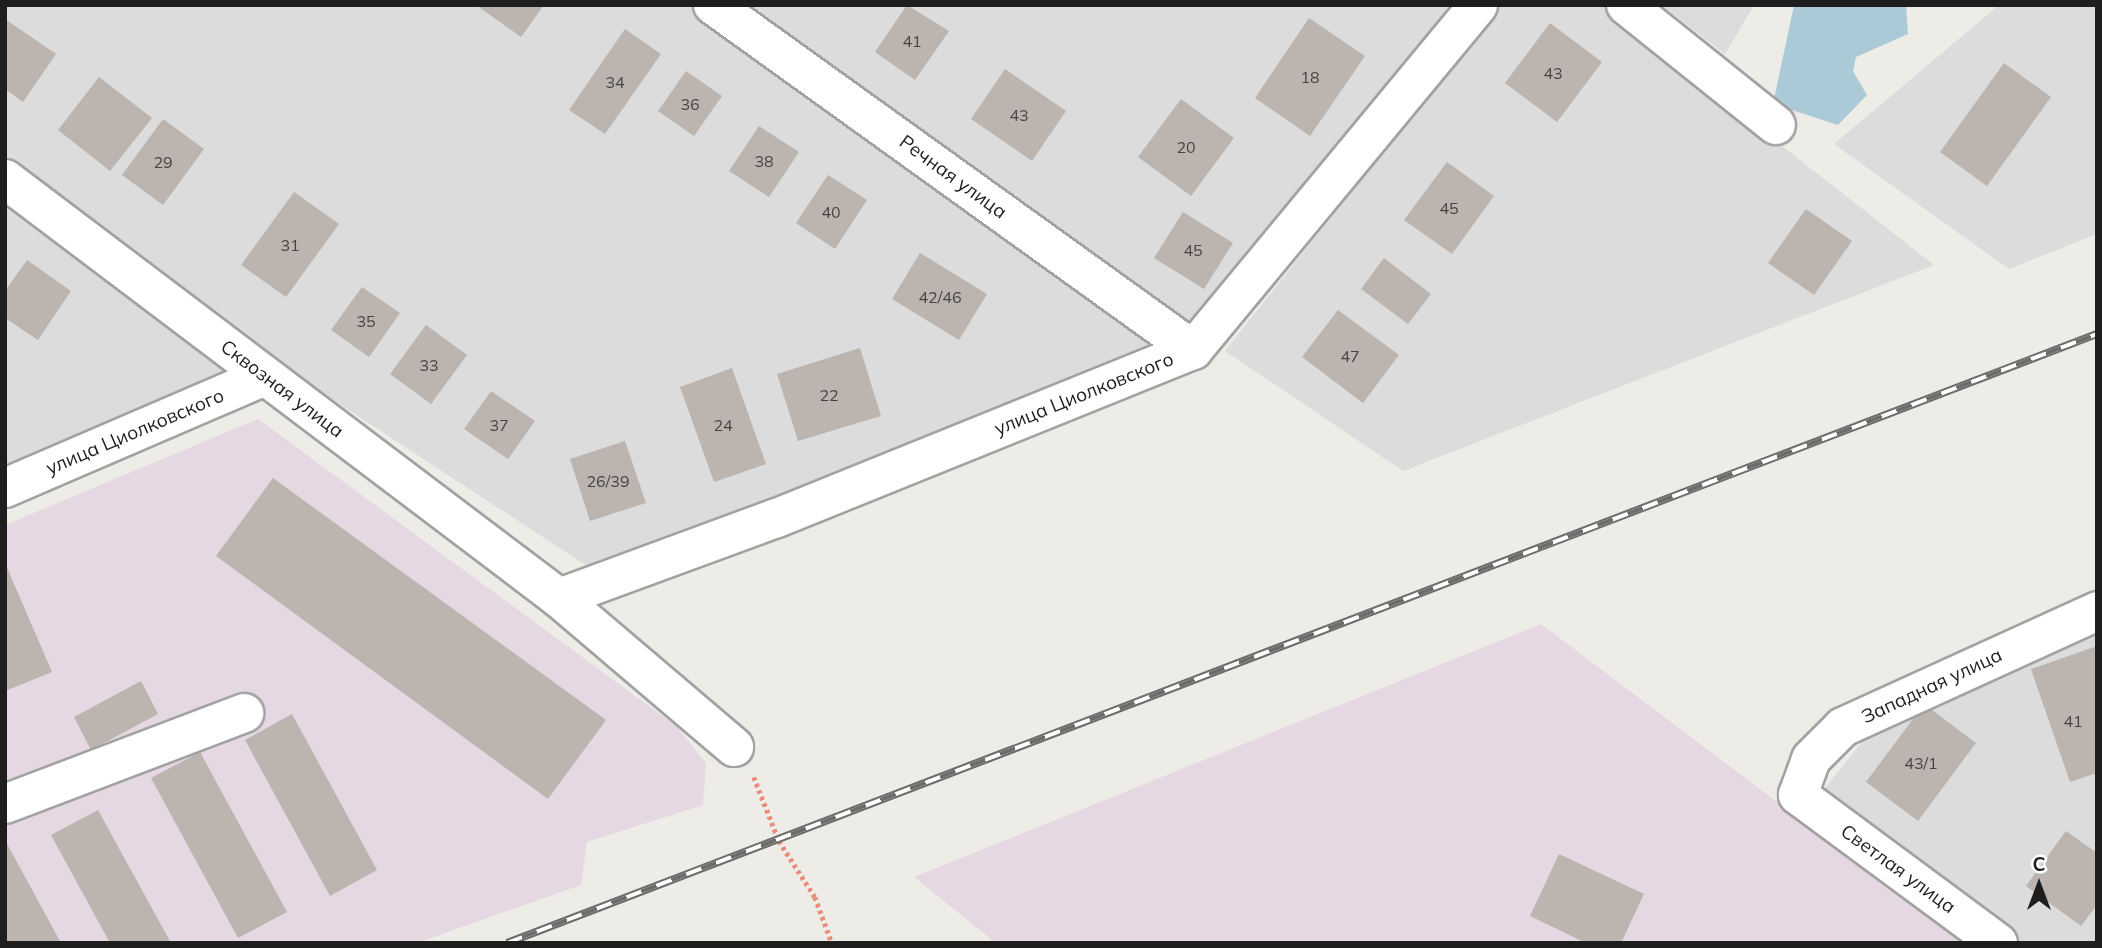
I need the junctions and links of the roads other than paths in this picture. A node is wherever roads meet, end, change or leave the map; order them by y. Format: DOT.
graph roads {
  1 [pos="713,5"];
  2 [pos="1478,5"];
  3 [pos="1626,5"];
  4 [pos="1776,125"];
  5 [pos="5,179"];
  6 [pos="1193,350"];
  7 [pos="265,376"];
  8 [pos="5,488"];
  9 [pos="559,598"];
  10 [pos="2097,611"];
  11 [pos="244,713"];
  12 [pos="734,747"];
  13 [pos="1798,795"];
  14 [pos="5,804"];
  15 [pos="1998,943"];
  1 -- 6 [label="street, Речная улица"];
  2 -- 6 [label="street, улица Циолковского"];
  3 -- 4 [label="street"];
  5 -- 7 [label="street, Сквозная улица"];
  6 -- 9 [label="street, улица Циолковского"];
  7 -- 8 [label="street, улица Циолковского"];
  7 -- 9 [label="street, Сквозная улица"];
  9 -- 12 [label="street, Сквозная улица"];
  10 -- 13 [label="street, Западная улица"];
  11 -- 14 [label="street"];
  13 -- 15 [label="street, Светлая улица"];
}
